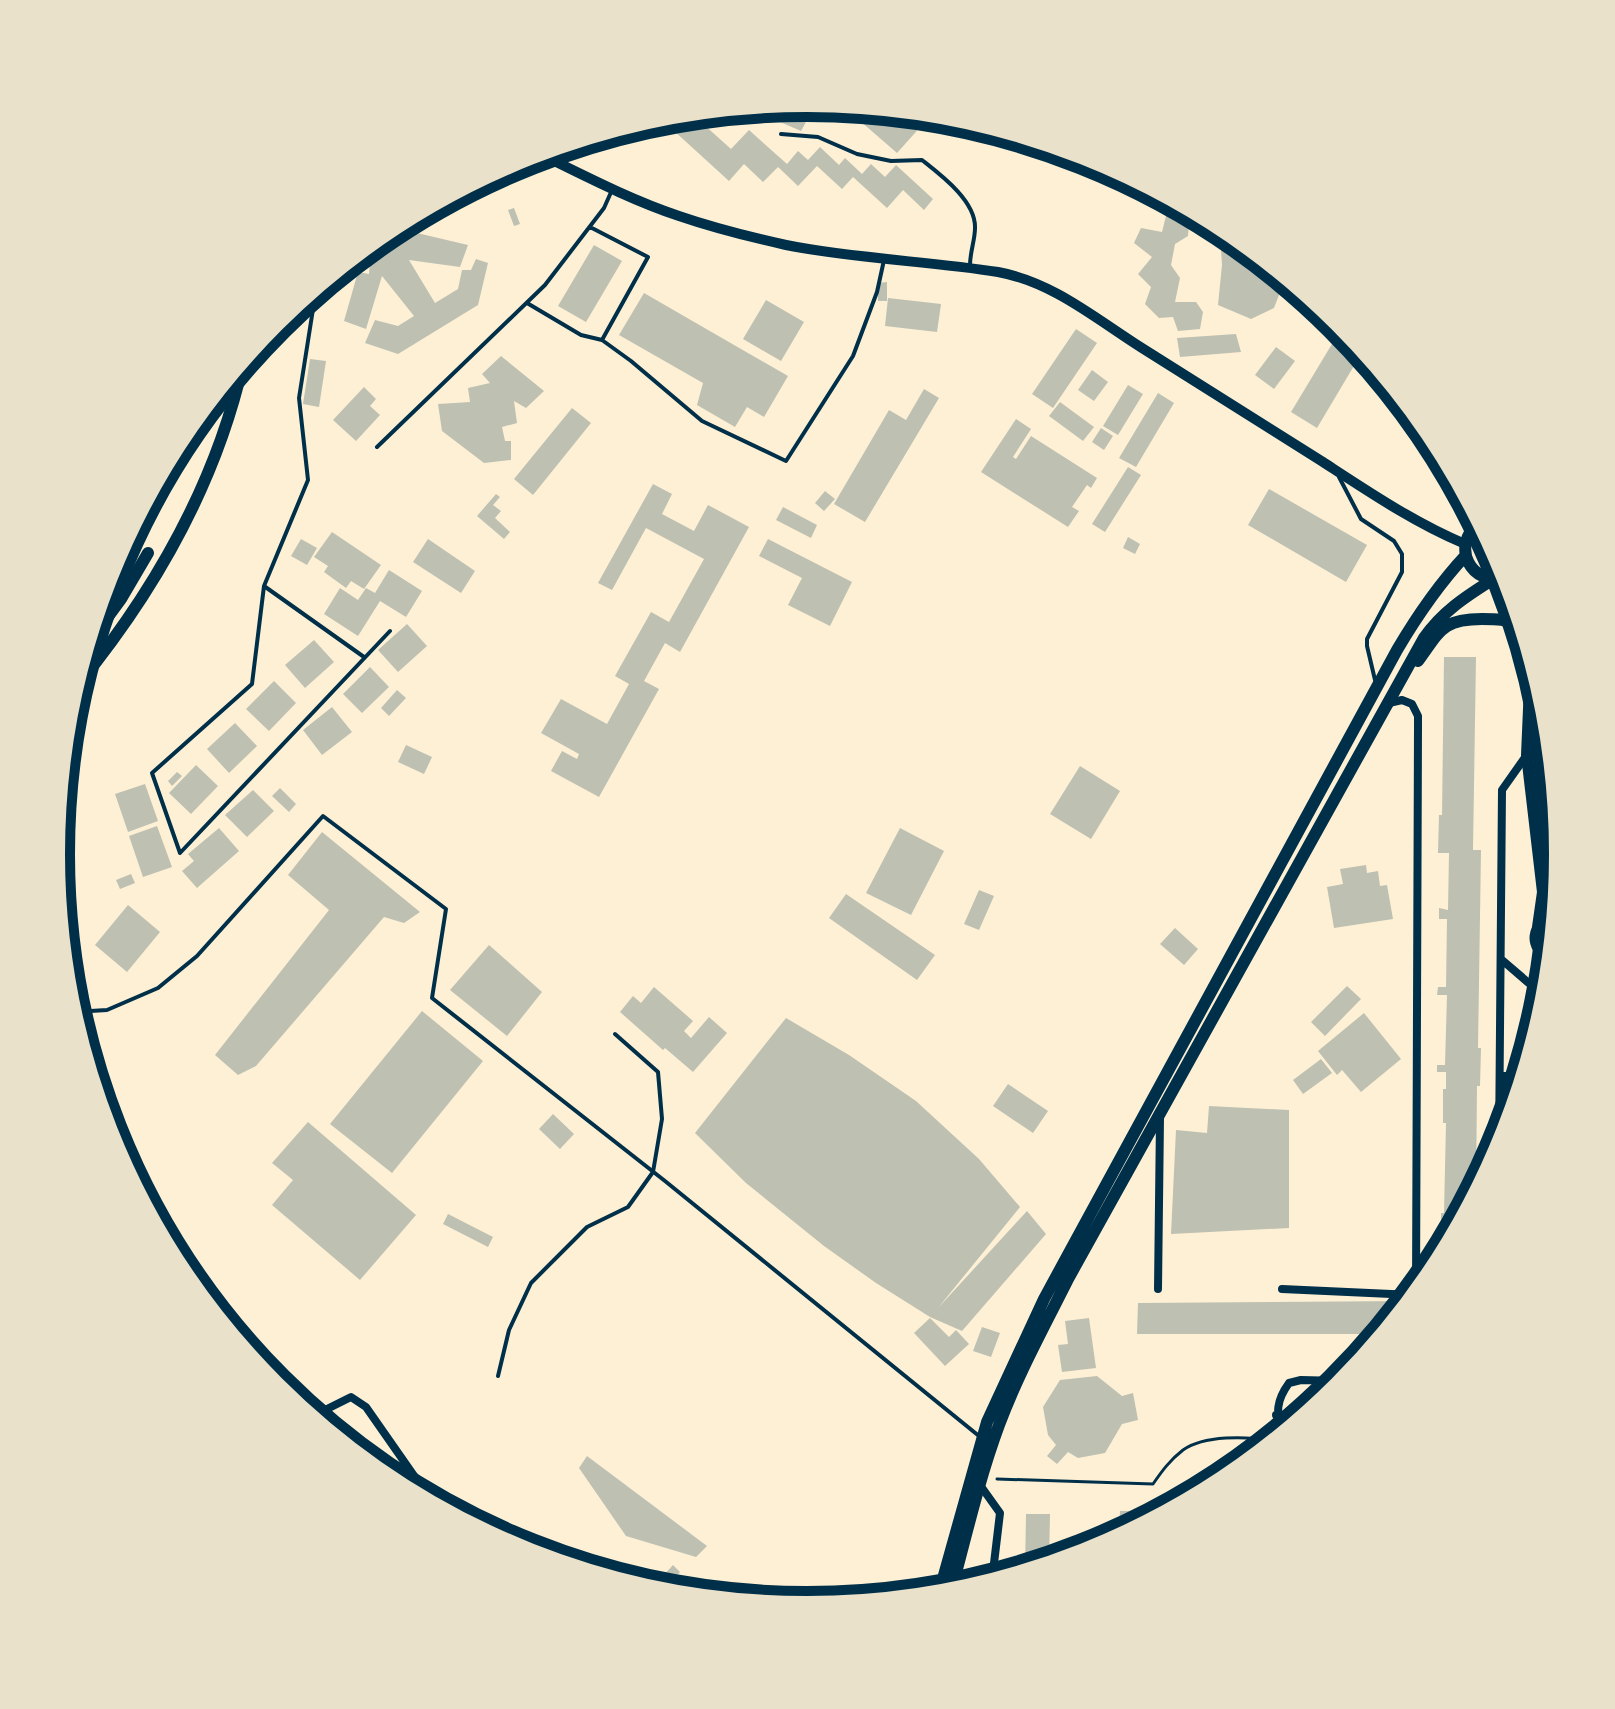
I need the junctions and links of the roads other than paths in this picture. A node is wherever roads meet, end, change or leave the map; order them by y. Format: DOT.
graph roads {
  1 [pos="781,134"];
  2 [pos="556,161"];
  3 [pos="613,189"];
  4 [pos="590,227"];
  5 [pos="884,258"];
  6 [pos="971,268"];
  7 [pos="527,303"];
  8 [pos="313,307"];
  9 [pos="602,340"];
  10 [pos="236,389"];
  11 [pos="377,447"];
  12 [pos="1336,471"];
  13 [pos="1470,531"];
  14 [pos="1465,550"];
  15 [pos="148,553"];
  16 [pos="1491,579"];
  17 [pos="1494,585"];
  18 [pos="264,586"];
  19 [pos="110,614"];
  20 [pos="1507,621"];
  21 [pos="390,631"];
  22 [pos="364,657"];
  23 [pos="95,663"];
  24 [pos="1373,695"];
  25 [pos="1389,703"];
  26 [pos="1529,703"];
  27 [pos="1527,755"];
  28 [pos="1541,923"];
  29 [pos="1538,927"];
  30 [pos="1539,948"];
  31 [pos="1502,960"];
  32 [pos="1533,987"];
  33 [pos="87,1011"];
  34 [pos="615,1034"];
  35 [pos="1500,1076"];
  36 [pos="1511,1076"];
  37 [pos="1500,1109"];
  38 [pos="1160,1114"];
  39 [pos="653,1172"];
  40 [pos="1415,1272"];
  41 [pos="1158,1289"];
  42 [pos="1282,1289"];
  43 [pos="1395,1294"];
  44 [pos="1399,1294"];
  45 [pos="1395,1300"];
  46 [pos="498,1376"];
  47 [pos="1324,1381"];
  48 [pos="323,1411"];
  49 [pos="1276,1415"];
  50 [pos="1287,1415"];
  51 [pos="1278,1422"];
  52 [pos="982,1438"];
  53 [pos="416,1479"];
  54 [pos="981,1482"];
  55 [pos="993,1568"];
  56 [pos="955,1577"];
  57 [pos="943,1579"];
  1 -- 6 [label="lane"];
  2 -- 3 [label="street"];
  3 -- 4 [label="lane"];
  3 -- 5 [label="street"];
  4 -- 7 [label="lane"];
  4 -- 9 [label="lane"];
  5 -- 6 [label="street"];
  5 -- 9 [label="lane"];
  6 -- 12 [label="street"];
  7 -- 9 [label="lane"];
  7 -- 11 [label="lane"];
  8 -- 18 [label="lane"];
  10 -- 23 [label="main road"];
  12 -- 14 [label="street"];
  12 -- 24 [label="lane"];
  13 -- 14 [label="main road"];
  14 -- 16 [label="main road"];
  14 -- 24 [label="main road"];
  15 -- 19 [label="main road"];
  17 -- 25 [label="main road"];
  18 -- 22 [label="lane"];
  18 -- 22 [label="lane"];
  20 -- 25 [label="main road"];
  21 -- 22 [label="lane"];
  24 -- 52 [label="main road"];
  25 -- 38 [label="main road"];
  25 -- 40 [label="street"];
  26 -- 27 [label="main road"];
  27 -- 29 [label="main road"];
  27 -- 31 [label="street"];
  28 -- 29 [label="main road"];
  29 -- 30 [label="main road"];
  31 -- 32 [label="street"];
  31 -- 35 [label="street"];
  33 -- 39 [label="lane"];
  34 -- 39 [label="lane"];
  35 -- 36 [label="street"];
  35 -- 37 [label="street"];
  38 -- 41 [label="street"];
  38 -- 54 [label="main road"];
  39 -- 46 [label="lane"];
  39 -- 52 [label="lane"];
  42 -- 43 [label="street"];
  43 -- 44 [label="street"];
  43 -- 45 [label="street"];
  47 -- 49 [label="street"];
  48 -- 53 [label="street"];
  49 -- 50 [label="street"];
  49 -- 51 [label="street"];
  52 -- 57 [label="main road"];
  54 -- 55 [label="street"];
  54 -- 56 [label="main road"];
}
